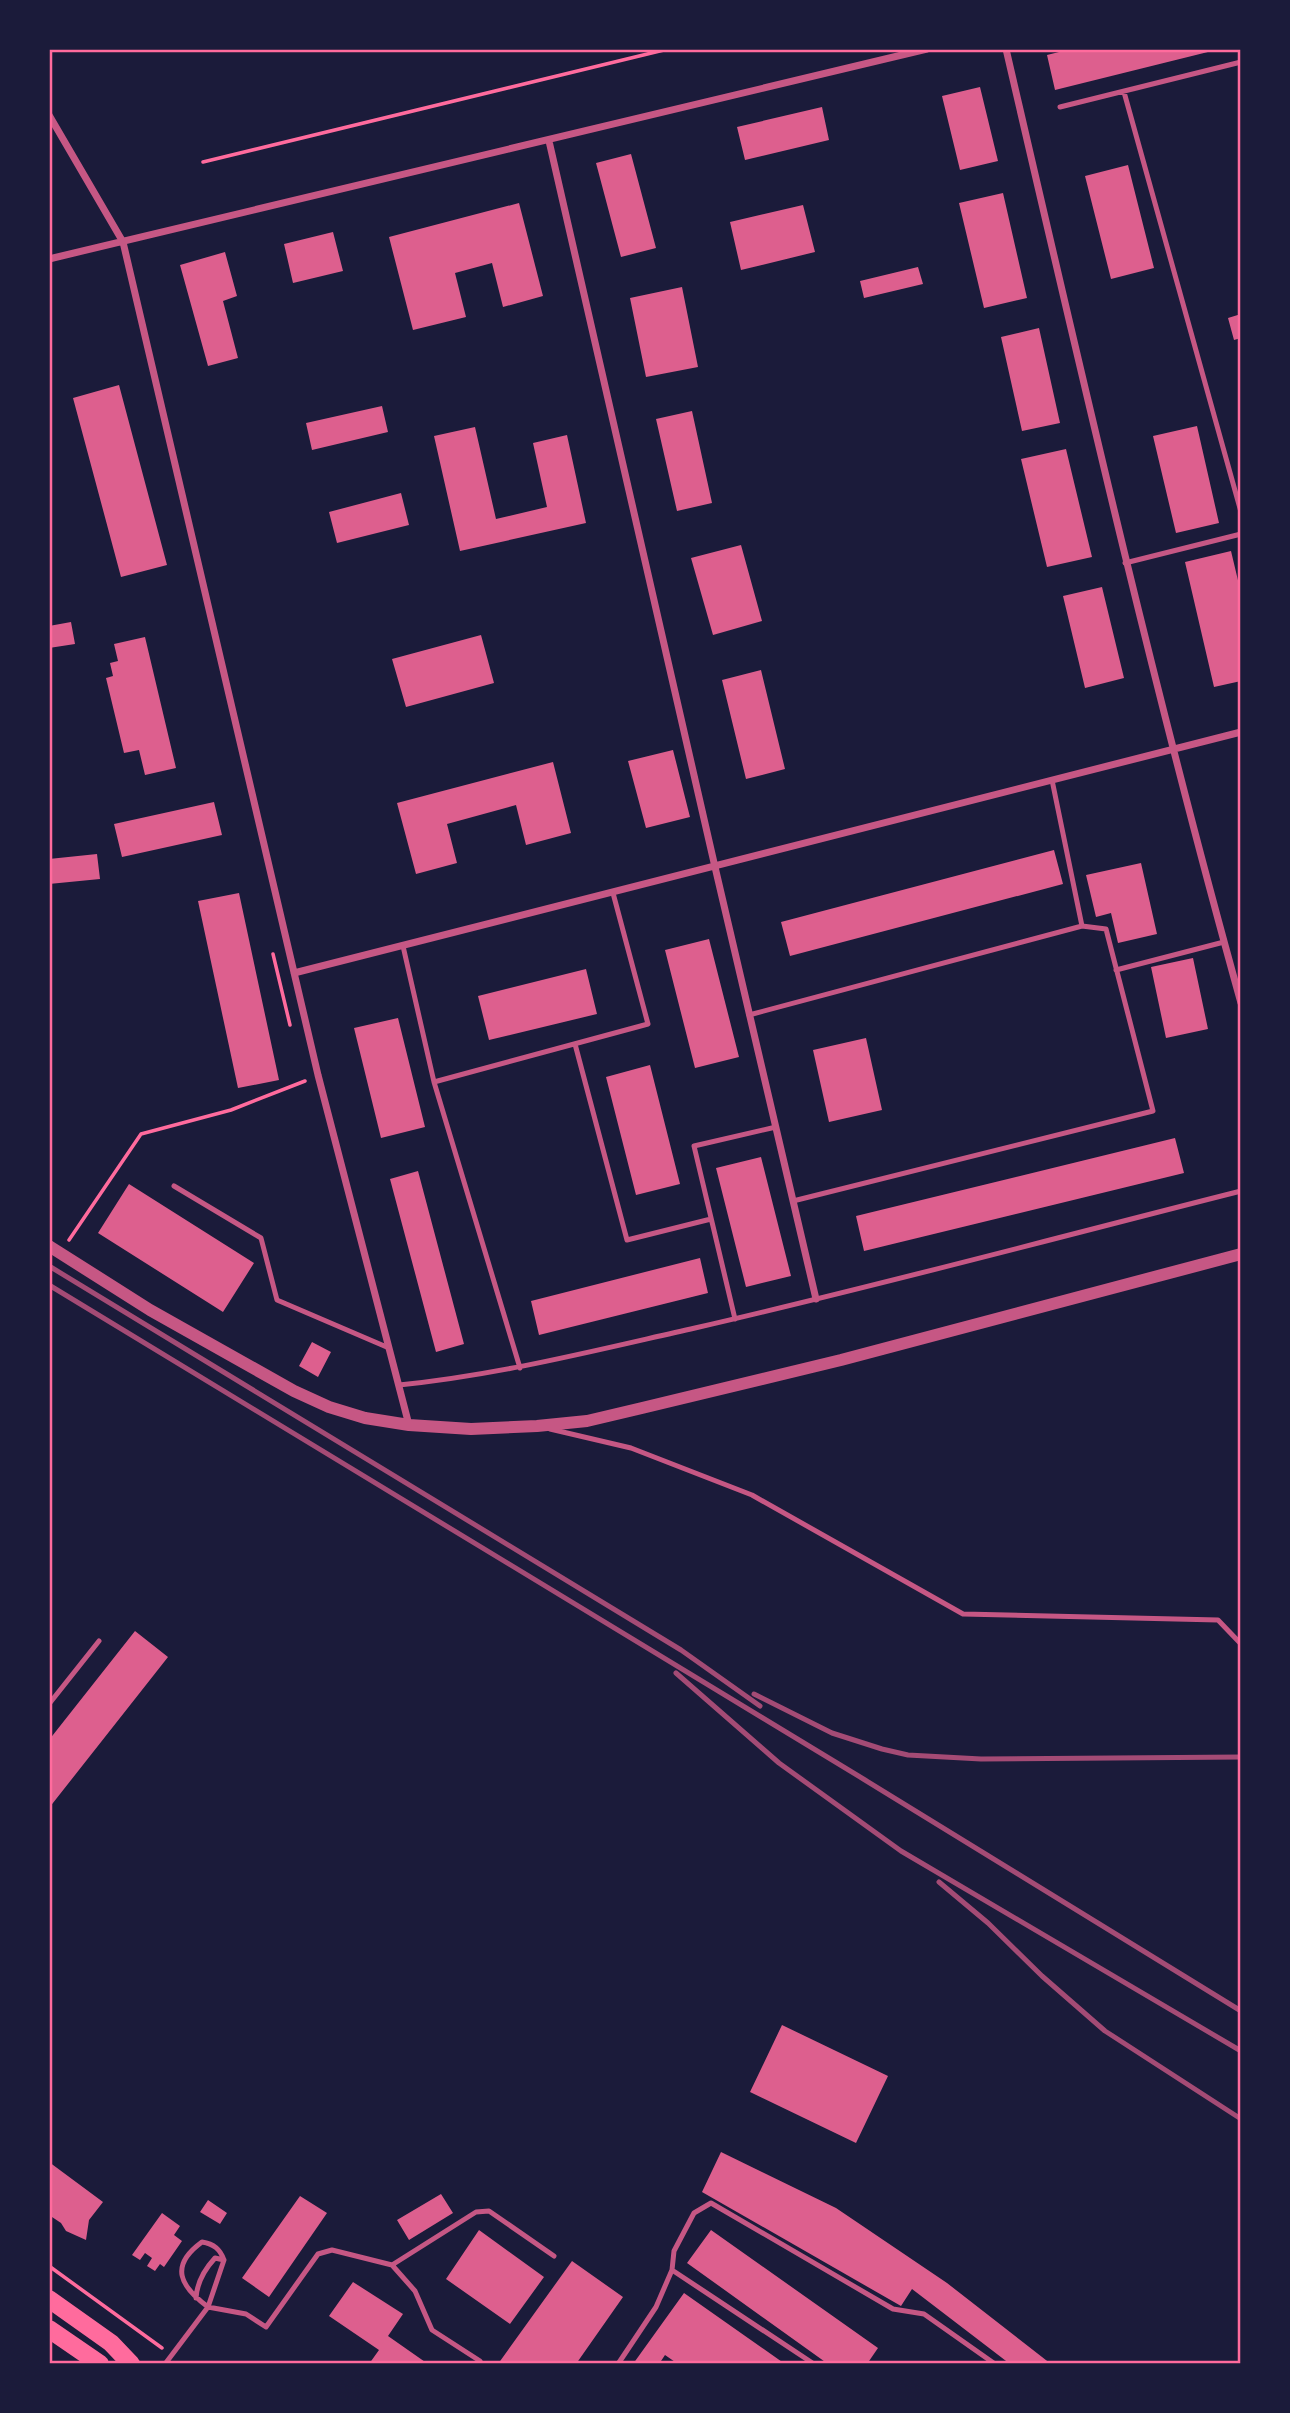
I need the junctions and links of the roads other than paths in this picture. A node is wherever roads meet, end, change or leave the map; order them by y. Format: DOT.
graph roads {
  1 [pos="927,49"];
  2 [pos="1006,49"];
  3 [pos="1241,62"];
  4 [pos="1124,92"];
  5 [pos="1060,107"];
  6 [pos="49,115"];
  7 [pos="549,141"];
  8 [pos="122,242"];
  9 [pos="49,259"];
  10 [pos="1241,512"];
  11 [pos="1241,534"];
  12 [pos="1125,563"];
  13 [pos="1241,732"];
  14 [pos="1172,750"];
  15 [pos="1052,780"];
  16 [pos="715,867"];
  17 [pos="613,893"];
  18 [pos="1083,926"];
  19 [pos="1224,942"];
  20 [pos="403,946"];
  21 [pos="1116,971"];
  22 [pos="294,973"];
  23 [pos="1241,1003"];
  24 [pos="750,1015"];
  25 [pos="575,1044"];
  26 [pos="433,1082"];
  27 [pos="776,1127"];
  28 [pos="174,1186"];
  29 [pos="1241,1191"];
  30 [pos="793,1201"];
  31 [pos="711,1219"];
  32 [pos="55,1250"];
  33 [pos="1241,1254"];
  34 [pos="816,1299"];
  35 [pos="734,1319"];
  36 [pos="388,1348"];
  37 [pos="520,1368"];
  38 [pos="399,1385"];
  39 [pos="409,1425"];
  40 [pos="537,1426"];
  41 [pos="99,1641"];
  42 [pos="1241,1644"];
  43 [pos="49,1704"];
  44 [pos="554,2256"];
  45 [pos="224,2260"];
  46 [pos="392,2265"];
  47 [pos="672,2270"];
  48 [pos="196,2298"];
  49 [pos="49,2299"];
  50 [pos="208,2307"];
  51 [pos="49,2329"];
  52 [pos="480,2361"];
  53 [pos="100,2364"];
  54 [pos="131,2364"];
  55 [pos="165,2364"];
  56 [pos="618,2364"];
  57 [pos="814,2364"];
  58 [pos="995,2364"];
  1 -- 7 [label="street"];
  2 -- 12 [label="street"];
  3 -- 4 [label="lane"];
  4 -- 5 [label="lane"];
  4 -- 10 [label="lane"];
  6 -- 8 [label="street"];
  7 -- 8 [label="street"];
  7 -- 16 [label="street"];
  8 -- 9 [label="street"];
  8 -- 22 [label="street"];
  11 -- 12 [label="lane"];
  12 -- 14 [label="street"];
  13 -- 14 [label="street"];
  14 -- 15 [label="street"];
  14 -- 19 [label="street"];
  15 -- 16 [label="street"];
  15 -- 18 [label="lane"];
  16 -- 17 [label="street"];
  16 -- 24 [label="street"];
  17 -- 20 [label="street"];
  17 -- 25 [label="lane"];
  18 -- 21 [label="lane"];
  18 -- 24 [label="lane"];
  19 -- 21 [label="lane"];
  19 -- 23 [label="street"];
  20 -- 22 [label="street"];
  20 -- 26 [label="lane"];
  21 -- 30 [label="lane"];
  22 -- 36 [label="street"];
  24 -- 27 [label="street"];
  25 -- 26 [label="lane"];
  25 -- 31 [label="lane"];
  26 -- 37 [label="lane"];
  27 -- 30 [label="street"];
  27 -- 31 [label="lane"];
  28 -- 36 [label="lane"];
  29 -- 34 [label="lane"];
  30 -- 34 [label="street"];
  31 -- 35 [label="lane"];
  32 -- 39 [label="street"];
  33 -- 40 [label="street"];
  34 -- 35 [label="lane"];
  35 -- 37 [label="lane"];
  36 -- 38 [label="street"];
  37 -- 38 [label="lane"];
  38 -- 39 [label="street"];
  39 -- 40 [label="street"];
  40 -- 42 [label="lane"];
  41 -- 43 [label="lane"];
  44 -- 46 [label="lane"];
  45 -- 48 [label="lane"];
  45 -- 48 [label="lane"];
  45 -- 50 [label="lane"];
  46 -- 50 [label="lane"];
  46 -- 52 [label="lane"];
  47 -- 56 [label="lane"];
  47 -- 57 [label="lane"];
  47 -- 58 [label="lane"];
  48 -- 50 [label="lane"];
  49 -- 54 [label="main road"];
  50 -- 55 [label="lane"];
  51 -- 53 [label="main road"];
}
